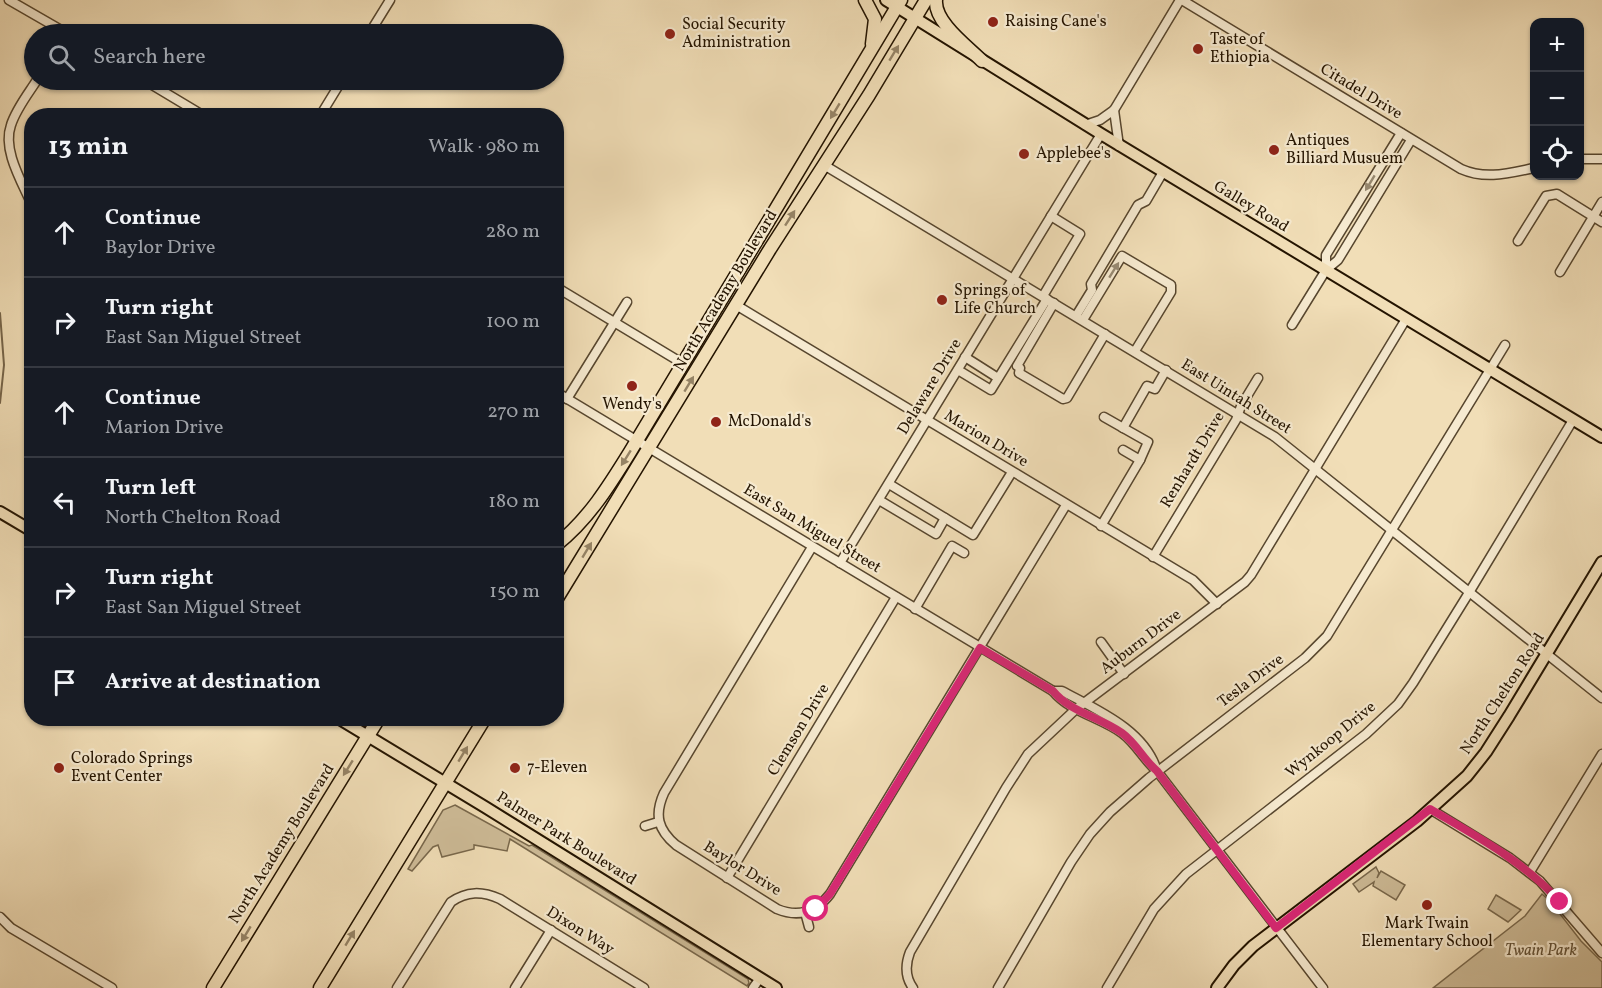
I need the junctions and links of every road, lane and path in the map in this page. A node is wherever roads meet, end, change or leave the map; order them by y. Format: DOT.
graph roads {
  1 [pos="9,0"];
  2 [pos="390,0"];
  3 [pos="865,0"];
  4 [pos="886,0"];
  5 [pos="926,0"];
  6 [pos="936,0"];
  7 [pos="1181,0"];
  8 [pos="899,4"];
  9 [pos="915,19"];
  10 [pos="49,24"];
  11 [pos="375,24"];
  12 [pos="870,54"];
  13 [pos="982,61"];
  14 [pos="31,90"];
  15 [pos="161,90"];
  16 [pos="336,90"];
  17 [pos="191,108"];
  18 [pos="325,108"];
  19 [pos="1114,110"];
  20 [pos="1085,125"];
  21 [pos="1401,133"];
  22 [pos="1101,134"];
  23 [pos="1411,140"];
  24 [pos="1119,146"];
  25 [pos="1584,159"];
  26 [pos="1602,159"];
  27 [pos="824,165"];
  28 [pos="1530,169"];
  29 [pos="1162,172"];
  30 [pos="24,185"];
  31 [pos="1602,202"];
  32 [pos="1051,216"];
  33 [pos="1593,216"];
  34 [pos="1602,222"];
  35 [pos="1518,242"];
  36 [pos="1326,270"];
  37 [pos="1560,272"];
  38 [pos="1013,278"];
  39 [pos="564,292"];
  40 [pos="1048,299"];
  41 [pos="627,302"];
  42 [pos="736,305"];
  43 [pos="1079,318"];
  44 [pos="1406,319"];
  45 [pos="615,322"];
  46 [pos="1292,325"];
  47 [pos="1106,334"];
  48 [pos="1505,345"];
  49 [pos="1135,351"];
  50 [pos="965,357"];
  51 [pos="682,363"];
  52 [pos="1490,369"];
  53 [pos="958,370"];
  54 [pos="1166,370"];
  55 [pos="998,378"];
  56 [pos="1258,378"];
  57 [pos="564,397"];
  58 [pos="567,399"];
  59 [pos="1238,413"];
  60 [pos="1104,417"];
  61 [pos="1573,420"];
  62 [pos="927,421"];
  63 [pos="1123,428"];
  64 [pos="1602,437"];
  65 [pos="637,439"];
  66 [pos="649,448"];
  67 [pos="1123,450"];
  68 [pos="1140,460"];
  69 [pos="1317,469"];
  70 [pos="1012,472"];
  71 [pos="888,484"];
  72 [pos="879,501"];
  73 [pos="1066,505"];
  74 [pos="0,512"];
  75 [pos="945,518"];
  76 [pos="24,526"];
  77 [pos="1101,526"];
  78 [pos="1393,530"];
  79 [pos="564,538"];
  80 [pos="813,547"];
  81 [pos="964,554"];
  82 [pos="1153,557"];
  83 [pos="1602,562"];
  84 [pos="840,563"];
  85 [pos="564,587"];
  86 [pos="1470,591"];
  87 [pos="896,597"];
  88 [pos="1217,604"];
  89 [pos="915,609"];
  90 [pos="1101,642"];
  91 [pos="980,648"];
  92 [pos="1547,654"];
  93 [pos="1124,674"];
  94 [pos="1053,691"];
  95 [pos="1602,698"];
  96 [pos="1084,703"];
  97 [pos="1076,709"];
  98 [pos="350,726"];
  99 [pos="375,726"];
  100 [pos="479,726"];
  101 [pos="367,737"];
  102 [pos="1602,753"];
  103 [pos="1157,771"];
  104 [pos="445,783"];
  105 [pos="1430,809"];
  106 [pos="658,822"];
  107 [pos="645,826"];
  108 [pos="1217,848"];
  109 [pos="1530,872"];
  110 [pos="727,878"];
  111 [pos="805,912"];
  112 [pos="0,917"];
  113 [pos="809,927"];
  114 [pos="1276,928"];
  115 [pos="551,930"];
  116 [pos="1601,949"];
  117 [pos="760,978"];
  118 [pos="638,987"];
  119 [pos="112,988"];
  120 [pos="213,988"];
  121 [pos="320,988"];
  122 [pos="397,988"];
  123 [pos="515,988"];
  124 [pos="753,988"];
  125 [pos="776,988"];
  126 [pos="913,988"];
  127 [pos="998,988"];
  128 [pos="1107,988"];
  129 [pos="1217,988"];
  130 [pos="1323,988"];
  1 -- 10 [label="street"];
  2 -- 11 [label="street"];
  3 -- 12 [label="highway"];
  4 -- 8 [label="main road, Galley Road"];
  5 -- 9 [label="highway, North Academy Boulevard"];
  6 -- 13 [label="highway"];
  7 -- 19 [label="street"];
  7 -- 21 [label="street, Citadel Drive"];
  8 -- 9 [label="main road, Galley Road"];
  8 -- 12 [label="highway, North Academy Boulevard"];
  9 -- 13 [label="main road, Galley Road"];
  27 -- 9 [label="highway, North Academy Boulevard, one-way"];
  12 -- 51 [label="highway, North Academy Boulevard, one-way"];
  13 -- 20 [label="main road, Galley Road"];
  14 -- 30 [label="street"];
  15 -- 17 [label="street"];
  16 -- 18 [label="street"];
  19 -- 20 [label="street"];
  19 -- 24 [label="street"];
  20 -- 22 [label="main road, Galley Road"];
  21 -- 23 [label="street, Citadel Drive"];
  21 -- 36 [label="street, one-way"];
  22 -- 24 [label="main road, Galley Road"];
  22 -- 32 [label="street, Delaware Drive"];
  23 -- 28 [label="street, Citadel Drive"];
  23 -- 36 [label="street"];
  24 -- 29 [label="main road, Galley Road"];
  25 -- 26 [label="street"];
  27 -- 38 [label="street, East Uintah Street"];
  42 -- 27 [label="highway, North Academy Boulevard, one-way"];
  29 -- 36 [label="main road, Galley Road"];
  29 -- 43 [label="street"];
  31 -- 33 [label="street"];
  32 -- 38 [label="street, Delaware Drive"];
  32 -- 40 [label="street"];
  33 -- 34 [label="street"];
  33 -- 35 [label="street"];
  33 -- 37 [label="street"];
  36 -- 44 [label="main road, Galley Road"];
  36 -- 46 [label="street"];
  38 -- 40 [label="street, East Uintah Street"];
  38 -- 50 [label="street, Delaware Drive"];
  39 -- 45 [label="street"];
  40 -- 43 [label="street, East Uintah Street"];
  40 -- 47 [label="street"];
  40 -- 55 [label="street"];
  41 -- 45 [label="street"];
  42 -- 62 [label="street, Marion Drive"];
  66 -- 42 [label="highway, North Academy Boulevard, one-way"];
  43 -- 47 [label="street, East Uintah Street"];
  43 -- 49 [label="street, one-way"];
  44 -- 52 [label="main road, Galley Road"];
  44 -- 69 [label="street, Auburn Drive"];
  45 -- 51 [label="street"];
  45 -- 58 [label="street"];
  47 -- 49 [label="street, East Uintah Street"];
  48 -- 52 [label="street, Tesla Drive"];
  49 -- 54 [label="street, East Uintah Street"];
  50 -- 53 [label="street, Delaware Drive"];
  50 -- 55 [label="street"];
  51 -- 65 [label="highway, North Academy Boulevard"];
  52 -- 61 [label="main road, Galley Road"];
  52 -- 78 [label="street, Tesla Drive"];
  53 -- 55 [label="street"];
  53 -- 62 [label="street, Delaware Drive"];
  54 -- 59 [label="street, East Uintah Street"];
  54 -- 63 [label="street"];
  56 -- 59 [label="street, Renhardt Drive"];
  57 -- 58 [label="street, East San Miguel Street"];
  58 -- 65 [label="street, East San Miguel Street"];
  59 -- 69 [label="street, East Uintah Street"];
  59 -- 82 [label="street, Renhardt Drive"];
  60 -- 63 [label="street"];
  61 -- 64 [label="main road, Galley Road"];
  61 -- 86 [label="street, Wynkoop Drive"];
  62 -- 70 [label="street, Marion Drive"];
  62 -- 71 [label="street, Delaware Drive"];
  63 -- 68 [label="street"];
  65 -- 66 [label="street, East San Miguel Street"];
  65 -- 79 [label="highway, North Academy Boulevard, one-way"];
  66 -- 80 [label="street, East San Miguel Street"];
  85 -- 66 [label="highway, North Academy Boulevard, one-way"];
  67 -- 68 [label="street"];
  68 -- 77 [label="street"];
  69 -- 78 [label="street, East Uintah Street"];
  69 -- 88 [label="street, Auburn Drive"];
  70 -- 73 [label="street, Marion Drive"];
  70 -- 75 [label="street"];
  71 -- 72 [label="street, Delaware Drive"];
  71 -- 75 [label="street"];
  72 -- 75 [label="street"];
  72 -- 84 [label="street, Delaware Drive"];
  73 -- 77 [label="street, Marion Drive"];
  73 -- 91 [label="street"];
  74 -- 76 [label="main road"];
  77 -- 82 [label="street, Marion Drive"];
  78 -- 86 [label="street, East Uintah Street"];
  78 -- 103 [label="street, Tesla Drive"];
  80 -- 84 [label="street, East San Miguel Street"];
  80 -- 106 [label="street"];
  81 -- 89 [label="street"];
  82 -- 88 [label="street, Marion Drive"];
  83 -- 92 [label="main road, North Chelton Road"];
  84 -- 87 [label="street, East San Miguel Street"];
  86 -- 92 [label="street, East Uintah Street"];
  86 -- 108 [label="street, Wynkoop Drive"];
  87 -- 89 [label="street, East San Miguel Street"];
  87 -- 110 [label="street, Clemson Drive"];
  88 -- 93 [label="street, Auburn Drive"];
  89 -- 91 [label="street, East San Miguel Street"];
  90 -- 93 [label="street"];
  91 -- 94 [label="street, East San Miguel Street"];
  91 -- 111 [label="street"];
  92 -- 95 [label="street, East Uintah Street"];
  92 -- 105 [label="main road, North Chelton Road"];
  93 -- 96 [label="street, Auburn Drive"];
  94 -- 96 [label="street, East San Miguel Street"];
  94 -- 97 [label="street, East San Miguel Street"];
  96 -- 97 [label="street, Auburn Drive"];
  96 -- 103 [label="street"];
  97 -- 103 [label="street"];
  97 -- 126 [label="street, Auburn Drive"];
  98 -- 101 [label="main road, Palmer Park Boulevard"];
  99 -- 101 [label="highway, North Academy Boulevard"];
  104 -- 100 [label="highway, one-way"];
  101 -- 104 [label="main road, Palmer Park Boulevard"];
  101 -- 120 [label="highway, North Academy Boulevard, one-way"];
  102 -- 109 [label="street"];
  103 -- 108 [label="street"];
  103 -- 127 [label="street, Tesla Drive"];
  104 -- 117 [label="main road, Palmer Park Boulevard"];
  121 -- 104 [label="highway, one-way"];
  105 -- 109 [label="street"];
  105 -- 114 [label="main road, North Chelton Road"];
  106 -- 107 [label="street"];
  106 -- 110 [label="street, Baylor Drive"];
  108 -- 114 [label="street"];
  108 -- 128 [label="street, Wynkoop Drive"];
  109 -- 116 [label="street"];
  110 -- 111 [label="street, Baylor Drive"];
  111 -- 113 [label="street"];
  112 -- 119 [label="street"];
  114 -- 129 [label="main road, North Chelton Road"];
  114 -- 130 [label="street"];
  115 -- 118 [label="street, Dixon Way"];
  115 -- 122 [label="street, Dixon Way"];
  115 -- 123 [label="street"];
  117 -- 124 [label="street"];
  117 -- 125 [label="main road, Palmer Park Boulevard"];
}
